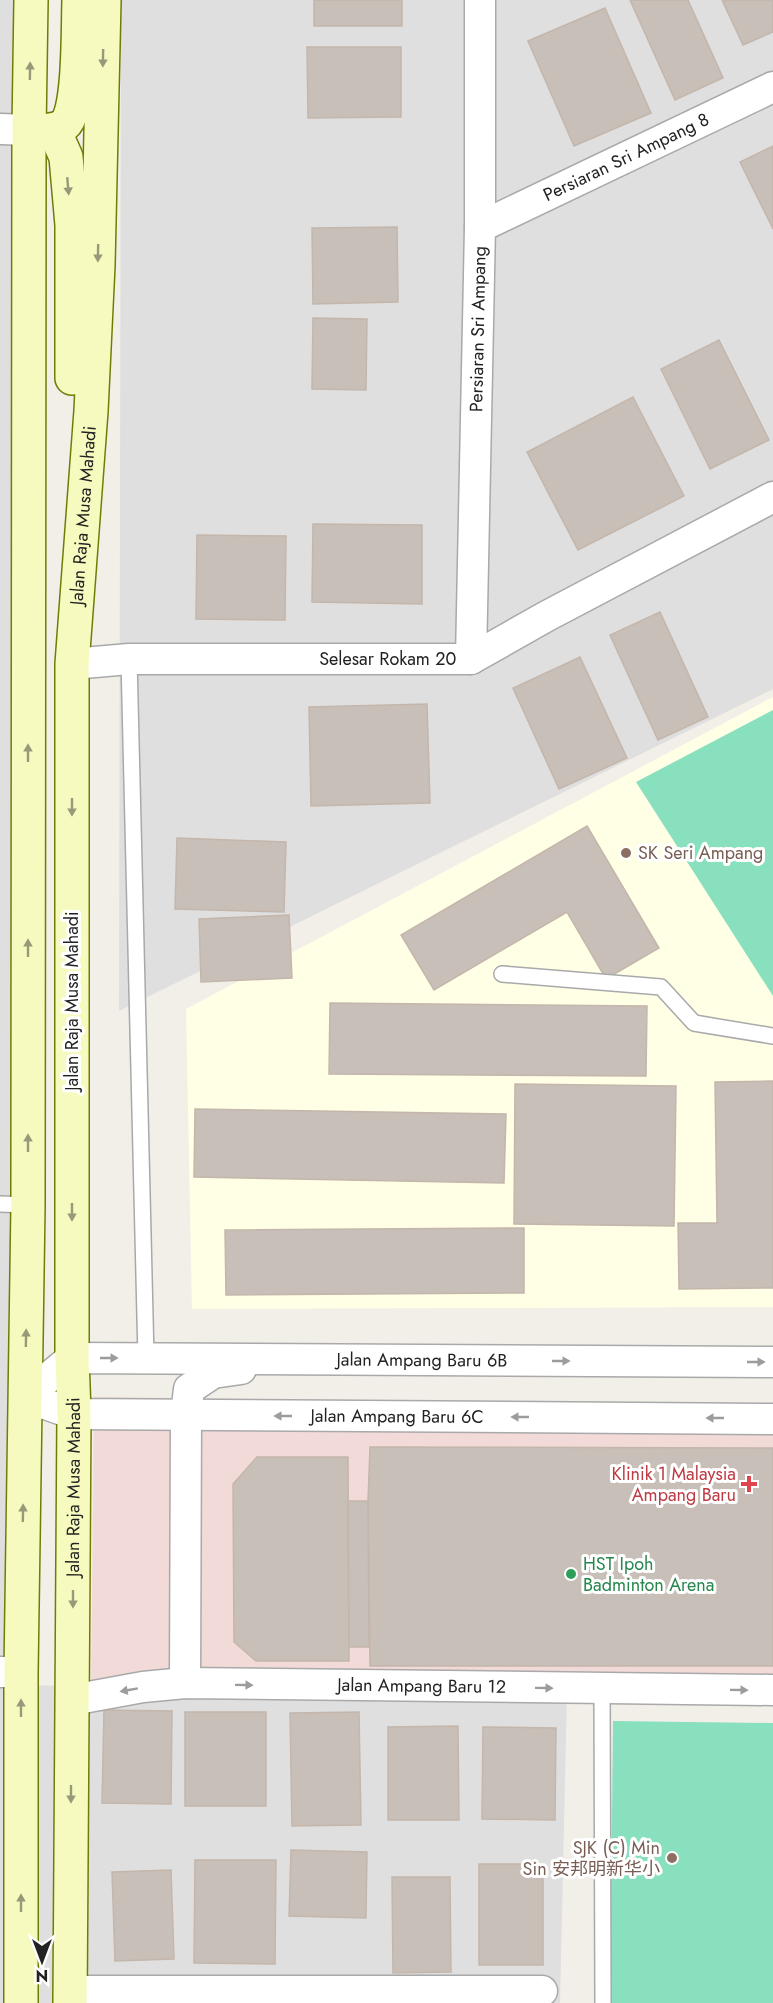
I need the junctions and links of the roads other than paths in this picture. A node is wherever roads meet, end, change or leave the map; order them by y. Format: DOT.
graph roads {
  1 [pos="31,0"];
  2 [pos="79,0"];
  3 [pos="104,0"];
  4 [pos="480,0"];
  5 [pos="773,87"];
  6 [pos="28,130"];
  7 [pos="480,227"];
  8 [pos="773,497"];
  9 [pos="129,659"];
  10 [pos="471,659"];
  11 [pos="72,664"];
  12 [pos="502,974"];
  13 [pos="773,1036"];
  14 [pos="14,1205"];
  15 [pos="72,1358"];
  16 [pos="146,1358"];
  17 [pos="321,1359"];
  18 [pos="773,1362"];
  19 [pos="25,1396"];
  20 [pos="74,1414"];
  21 [pos="186,1415"];
  22 [pos="773,1419"];
  23 [pos="11,1672"];
  24 [pos="185,1683"];
  25 [pos="602,1688"];
  26 [pos="773,1690"];
  27 [pos="72,1700"];
  28 [pos="14,1990"];
  29 [pos="542,1991"];
  30 [pos="70,1997"];
  31 [pos="603,2003"];
  6 -- 1 [label="main road, one-way"];
  2 -- 6 [label="main road"];
  3 -- 11 [label="main road, Jalan Raja Musa Mahadi, one-way"];
  4 -- 7 [label="street, Persiaran Sri Ampang"];
  5 -- 7 [label="street, Persiaran Sri Ampang 8"];
  6 -- 11 [label="main road, one-way"];
  14 -- 6 [label="main road, one-way"];
  7 -- 10 [label="street, Persiaran Sri Ampang"];
  8 -- 10 [label="street, Selesar Rokam 20"];
  9 -- 10 [label="street, Selesar Rokam 20"];
  9 -- 11 [label="street, Selesar Rokam 20"];
  9 -- 16 [label="lane"];
  11 -- 15 [label="main road, Jalan Raja Musa Mahadi, one-way"];
  12 -- 13 [label="lane"];
  19 -- 14 [label="main road, one-way"];
  15 -- 16 [label="street, Jalan Ampang Baru 6B, one-way"];
  15 -- 19 [label="street"];
  15 -- 20 [label="main road, Jalan Raja Musa Mahadi"];
  16 -- 17 [label="street, Jalan Ampang Baru 6B"];
  17 -- 18 [label="street, Jalan Ampang Baru 6B, one-way"];
  17 -- 21 [label="street"];
  19 -- 20 [label="street, Jalan Ampang Baru 6C"];
  23 -- 19 [label="main road, one-way"];
  20 -- 21 [label="street, Jalan Ampang Baru 6C"];
  20 -- 27 [label="main road, Jalan Raja Musa Mahadi, one-way"];
  22 -- 21 [label="street, Jalan Ampang Baru 6C, one-way"];
  21 -- 24 [label="street"];
  28 -- 23 [label="main road, one-way"];
  24 -- 25 [label="street, Jalan Ampang Baru 12, one-way"];
  24 -- 27 [label="street, Jalan Ampang Baru 12, one-way"];
  25 -- 26 [label="street, Jalan Ampang Baru 12, one-way"];
  25 -- 31 [label="lane"];
  27 -- 30 [label="main road, Jalan Raja Musa Mahadi, one-way"];
  29 -- 30 [label="street"];
}
